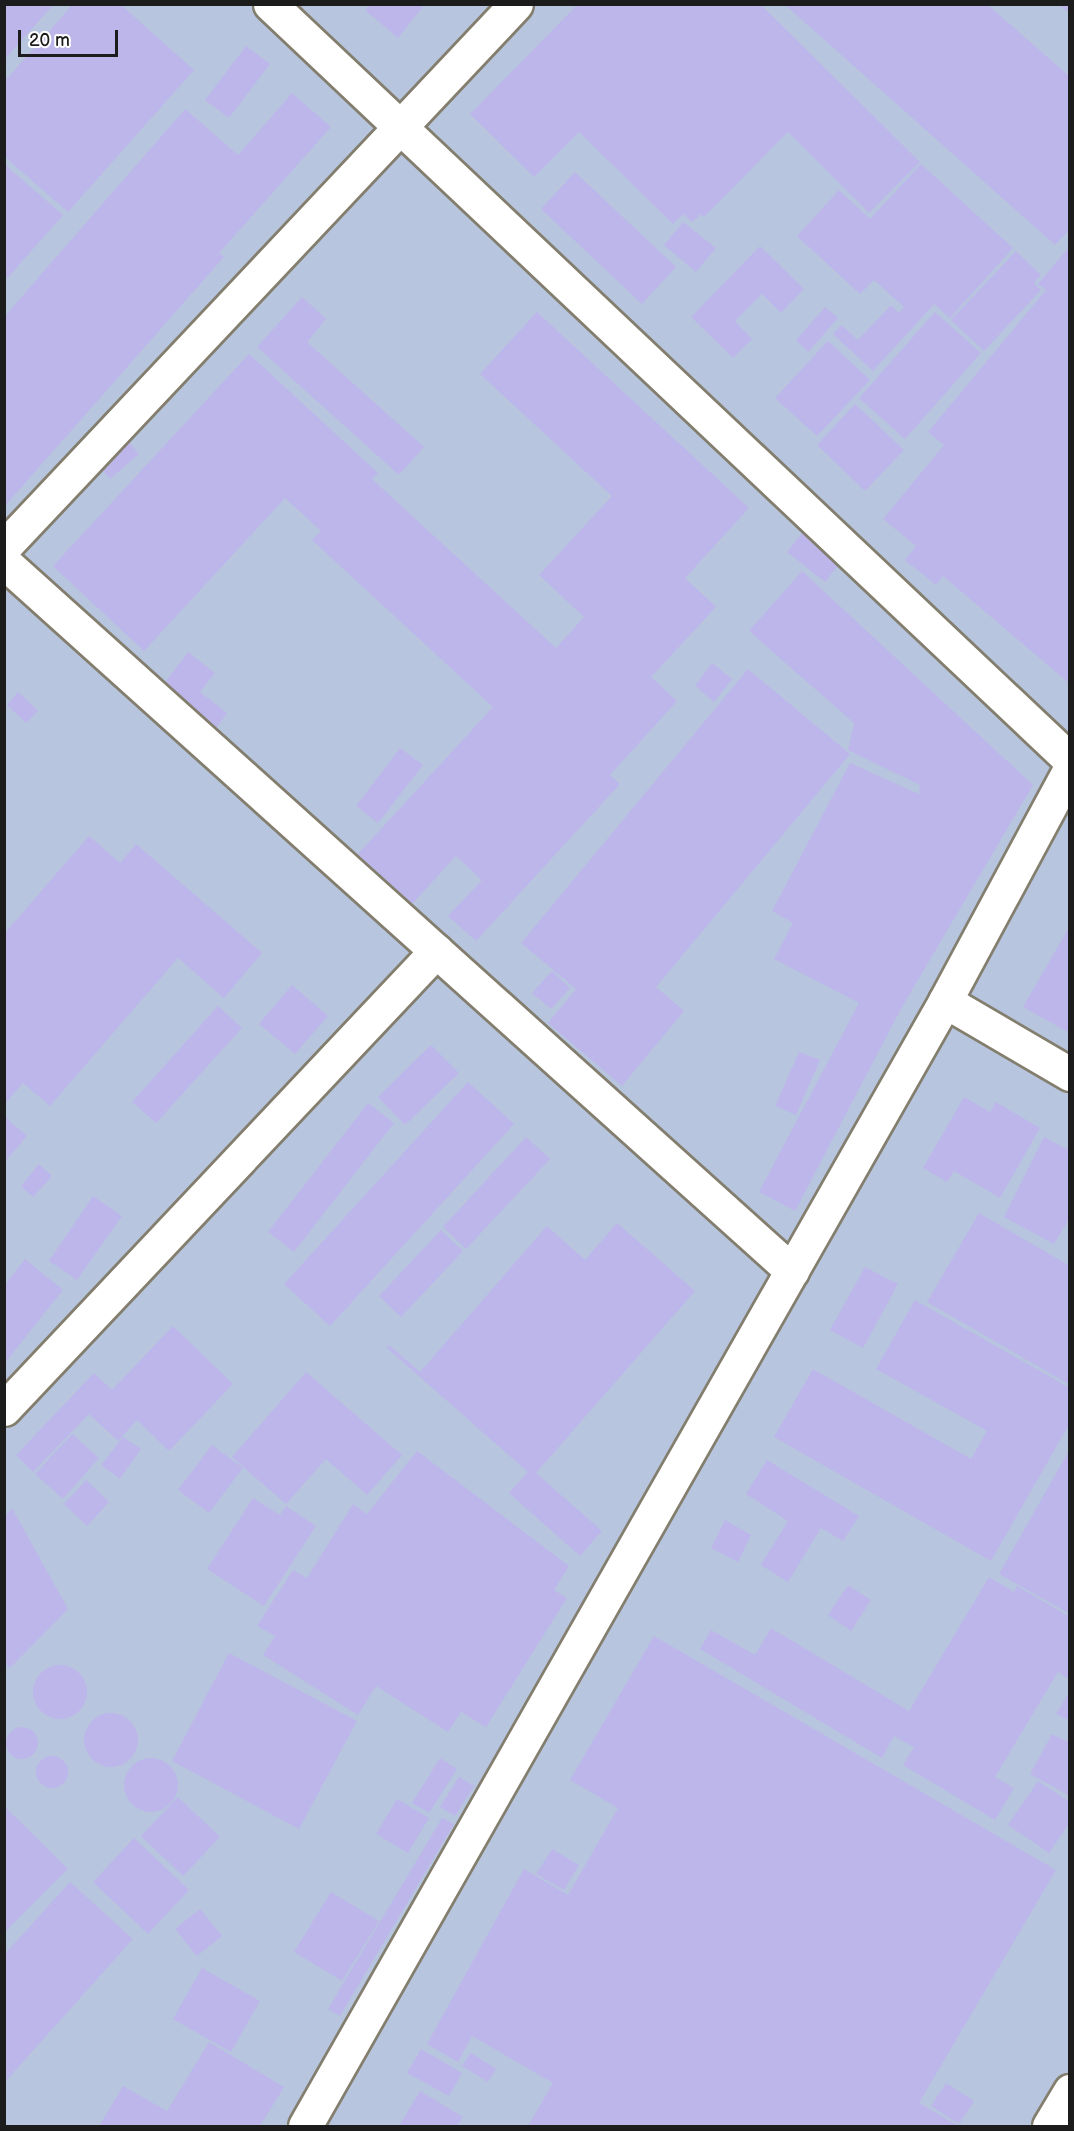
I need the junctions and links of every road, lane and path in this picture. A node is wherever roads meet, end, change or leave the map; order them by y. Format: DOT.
graph roads {
  1 [pos="270,4"];
  2 [pos="516,4"];
  3 [pos="400,128"];
  4 [pos="4,547"];
  5 [pos="4,562"];
  6 [pos="1070,760"];
  7 [pos="1070,769"];
  8 [pos="435,951"];
  9 [pos="945,1001"];
  10 [pos="1070,1074"];
  11 [pos="792,1271"];
  12 [pos="4,1409"];
  13 [pos="1070,2091"];
  14 [pos="305,2127"];
  15 [pos="1049,2127"];
  1 -- 3 [label="street"];
  2 -- 3 [label="street"];
  3 -- 4 [label="street"];
  3 -- 6 [label="street"];
  5 -- 8 [label="street"];
  7 -- 9 [label="street"];
  8 -- 11 [label="street"];
  8 -- 12 [label="street"];
  9 -- 10 [label="street"];
  9 -- 11 [label="street"];
  11 -- 14 [label="street"];
  13 -- 15 [label="street"];
}
